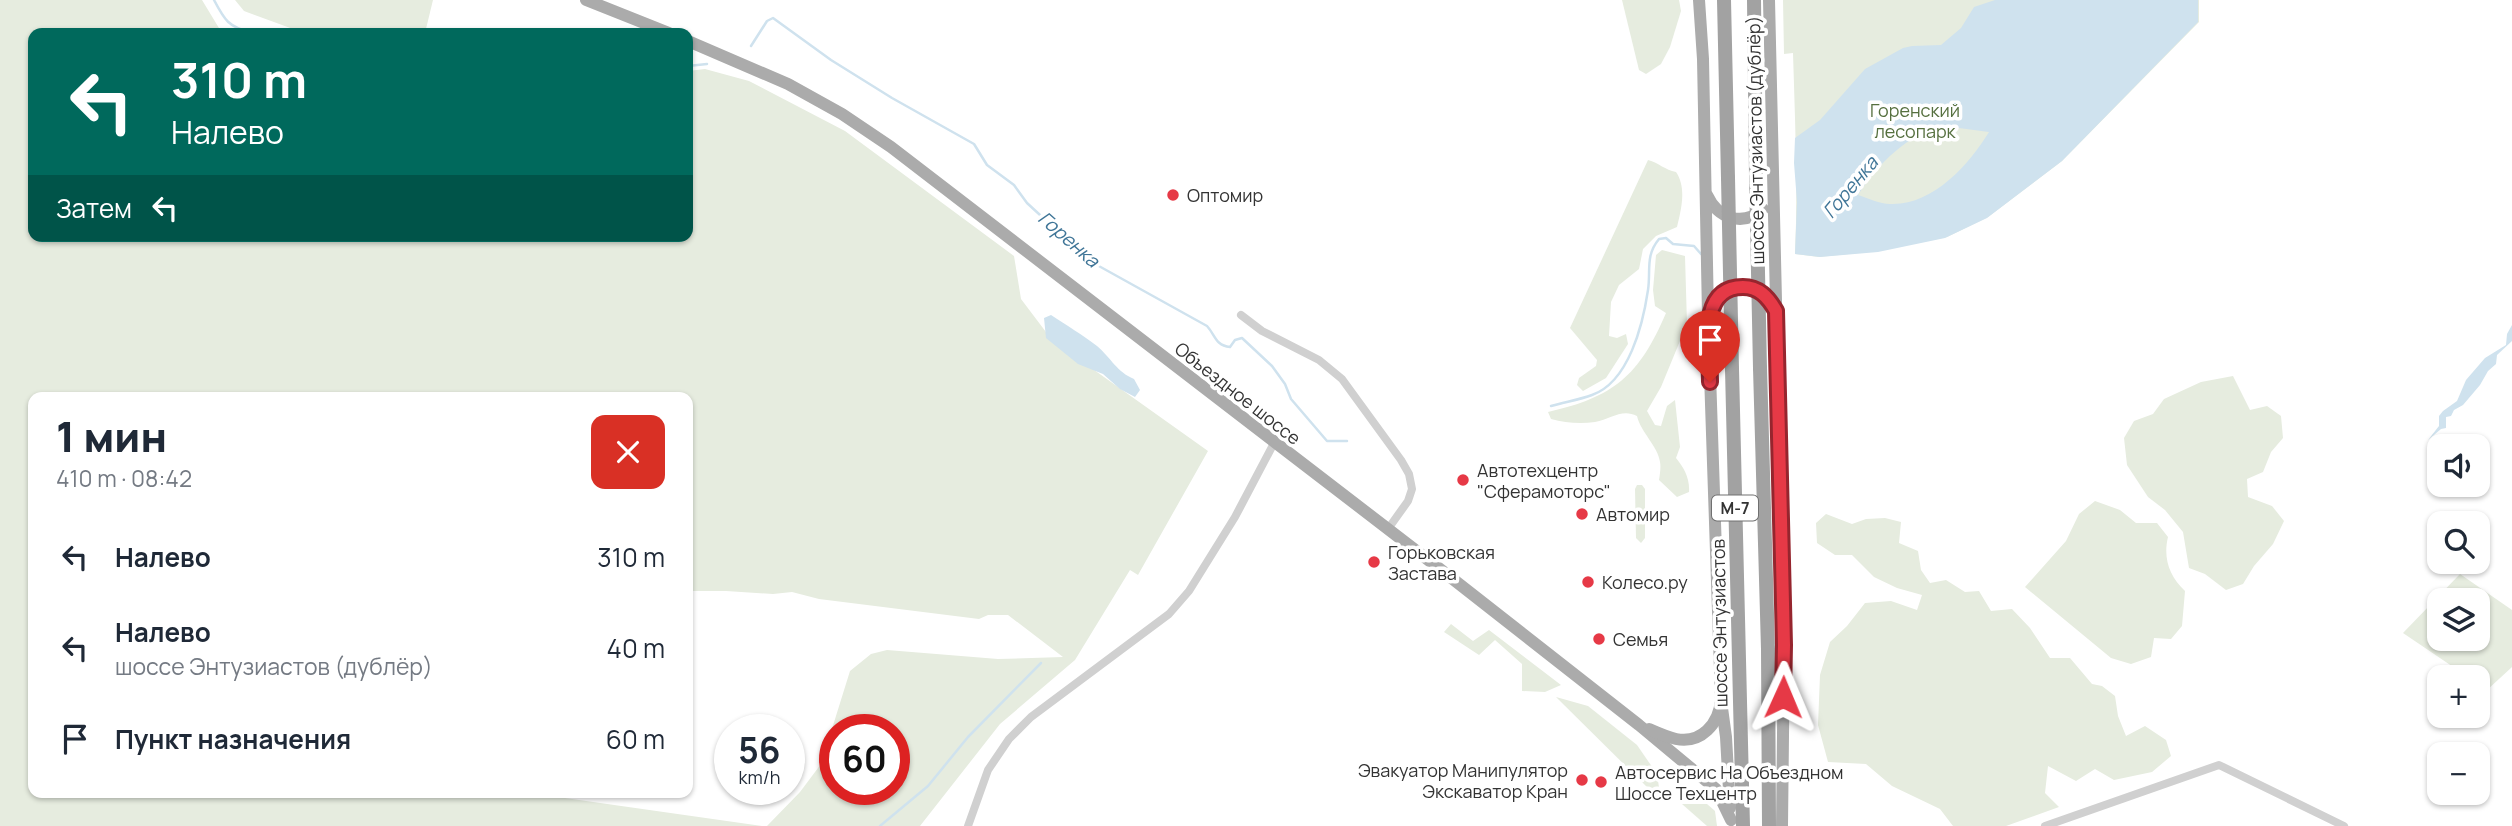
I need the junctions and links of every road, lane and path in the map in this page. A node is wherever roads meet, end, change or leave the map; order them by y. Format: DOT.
graph roads {
  1 [pos="586,0"];
  2 [pos="1699,0"];
  3 [pos="1724,0"];
  4 [pos="1754,0"];
  5 [pos="1769,0"];
  6 [pos="656,28"];
  7 [pos="693,43"];
  8 [pos="1773,190"];
  9 [pos="1705,192"];
  10 [pos="1776,311"];
  11 [pos="1241,315"];
  12 [pos="1708,315"];
  13 [pos="1274,443"];
  14 [pos="1388,529"];
  15 [pos="1721,701"];
  16 [pos="1639,725"];
  17 [pos="1735,824"];
  18 [pos="968,826"];
  19 [pos="1769,826"];
  20 [pos="1782,826"];
  21 [pos="2045,826"];
  22 [pos="2344,826"];
  1 -- 6 [label="main road"];
  2 -- 9 [label="main road"];
  3 -- 17 [label="highway, шоссе Энтузиастов / М-7, bridge"];
  4 -- 19 [label="highway, М-7, bridge"];
  5 -- 8 [label="main road, шоссе Энтузиастов (дублёр)"];
  7 -- 13 [label="main road, Объездное шоссе"];
  8 -- 9 [label="main road"];
  8 -- 10 [label="main road, шоссе Энтузиастов (дублёр)"];
  9 -- 12 [label="main road"];
  10 -- 12 [label="main road"];
  10 -- 20 [label="main road, шоссе Энтузиастов (дублёр)"];
  11 -- 14 [label="street"];
  12 -- 15 [label="main road"];
  13 -- 14 [label="main road, Объездное шоссе"];
  13 -- 18 [label="street"];
  14 -- 16 [label="main road, Объездное шоссе"];
  15 -- 16 [label="main road"];
  15 -- 17 [label="main road"];
  16 -- 17 [label="main road, Объездное шоссе"];
  21 -- 22 [label="street"];
}
